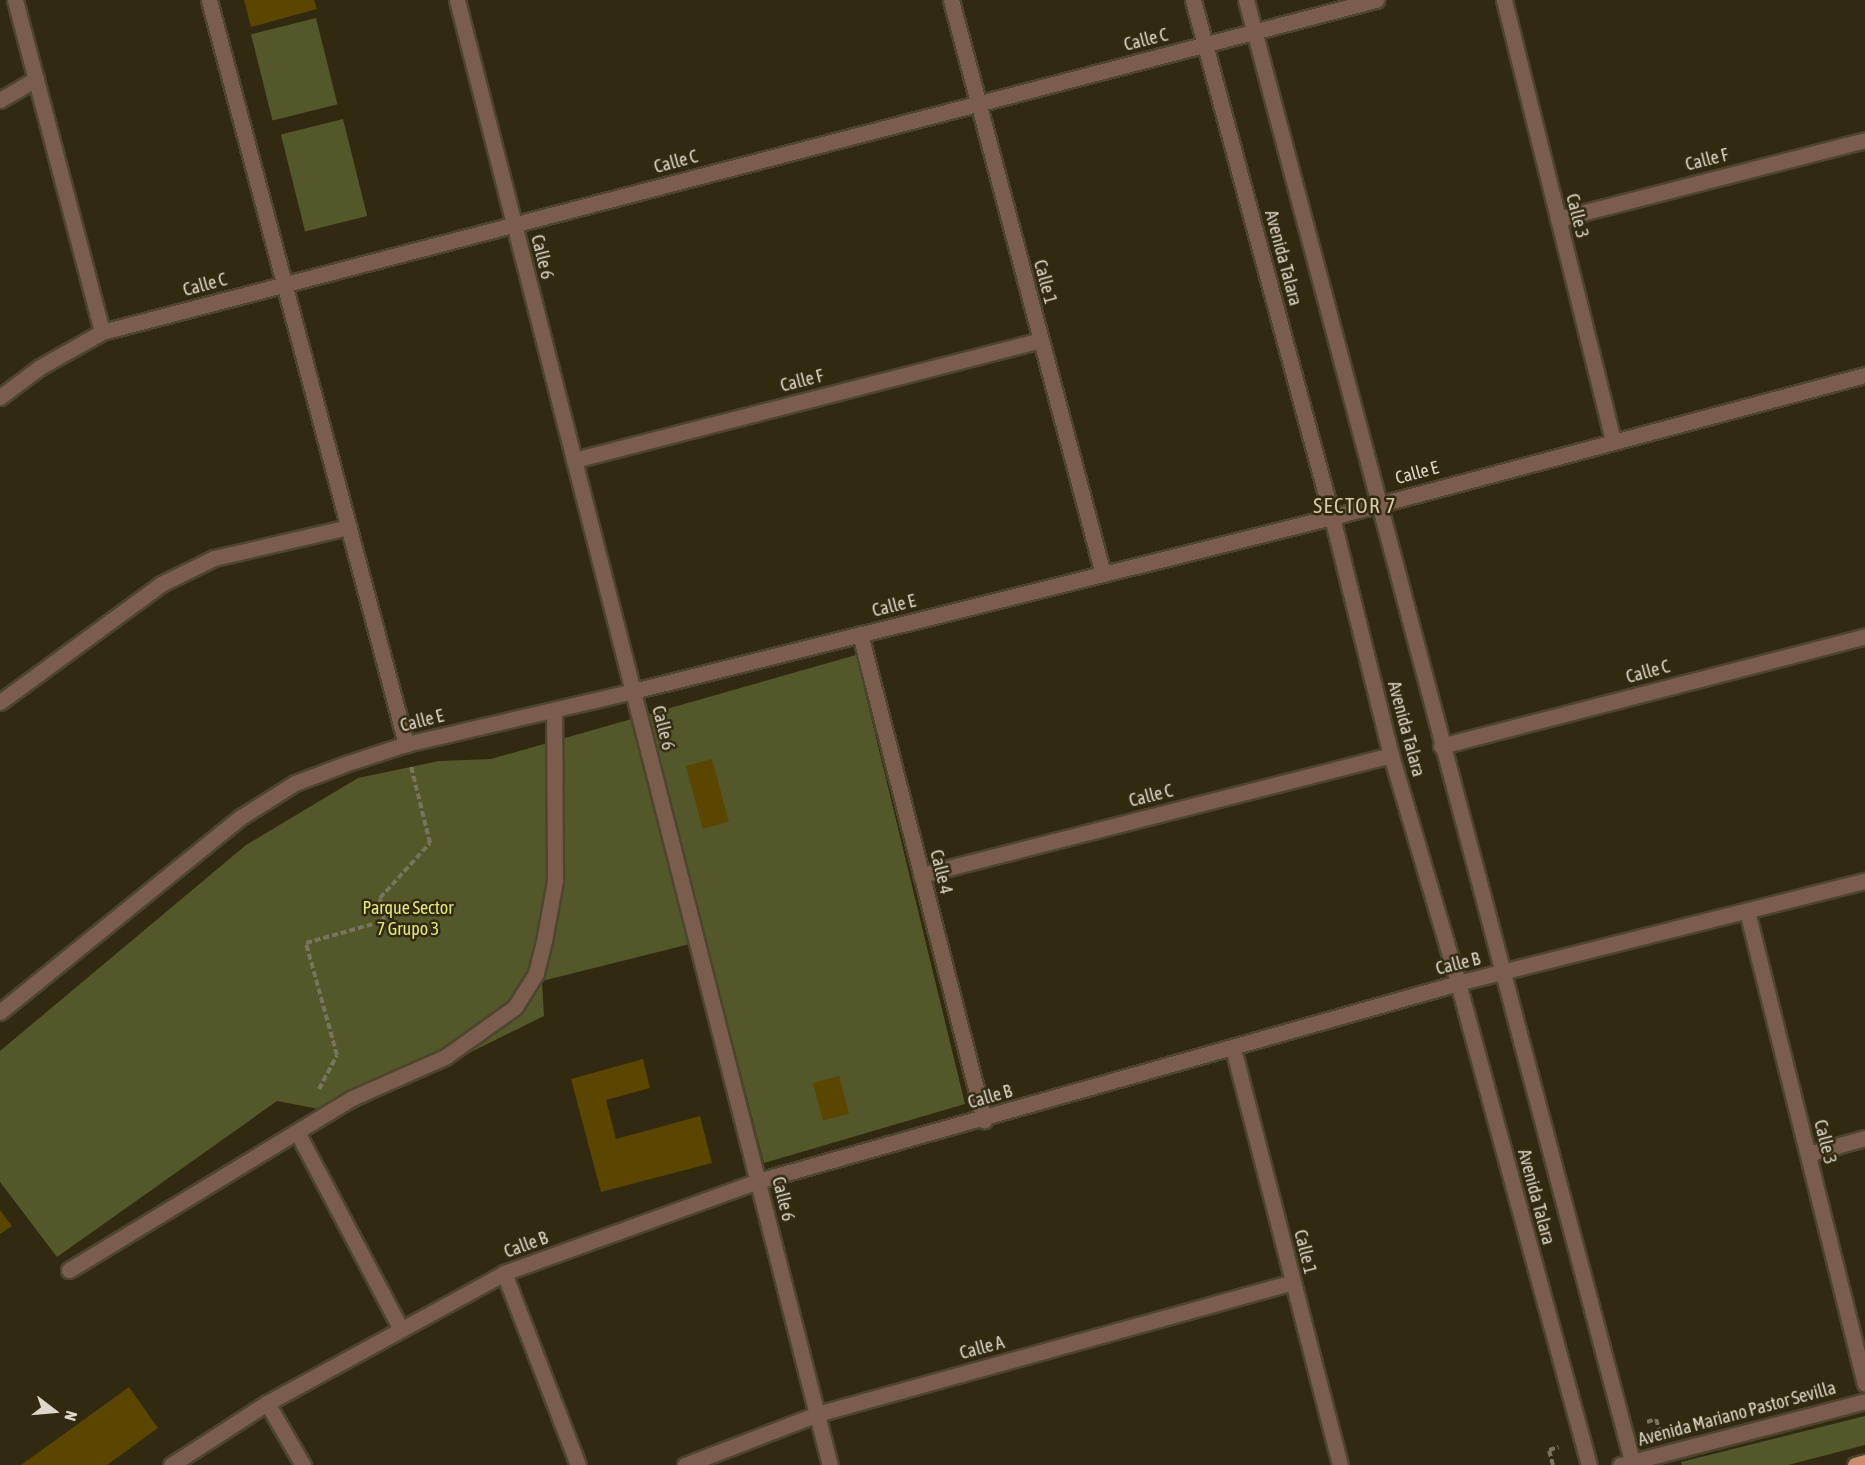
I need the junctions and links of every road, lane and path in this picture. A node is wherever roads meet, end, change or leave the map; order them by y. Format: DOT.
graph roads {
  1 [pos="15,0"];
  2 [pos="209,0"];
  3 [pos="457,0"];
  4 [pos="951,0"];
  5 [pos="1193,0"];
  6 [pos="1246,0"];
  7 [pos="1376,0"];
  8 [pos="1504,0"];
  9 [pos="1255,32"];
  10 [pos="1205,45"];
  11 [pos="36,79"];
  12 [pos="0,100"];
  13 [pos="978,104"];
  14 [pos="1865,140"];
  15 [pos="1558,219"];
  16 [pos="514,225"];
  17 [pos="284,285"];
  18 [pos="102,332"];
  19 [pos="1040,340"];
  20 [pos="1864,379"];
  21 [pos="0,397"];
  22 [pos="1613,441"];
  23 [pos="574,460"];
  24 [pos="1378,503"];
  25 [pos="1332,517"];
  26 [pos="348,527"];
  27 [pos="1103,574"];
  28 [pos="860,634"];
  29 [pos="1865,636"];
  30 [pos="633,691"];
  31 [pos="0,702"];
  32 [pos="554,710"];
  33 [pos="406,744"];
  34 [pos="1441,746"];
  35 [pos="1391,755"];
  36 [pos="921,875"];
  37 [pos="1865,881"];
  38 [pos="1747,911"];
  39 [pos="1502,974"];
  40 [pos="1458,983"];
  41 [pos="0,1012"];
  42 [pos="1233,1048"];
  43 [pos="317,1094"];
  44 [pos="984,1120"];
  45 [pos="297,1132"];
  46 [pos="1865,1138"];
  47 [pos="1808,1154"];
  48 [pos="758,1182"];
  49 [pos="69,1270"];
  50 [pos="504,1273"];
  51 [pos="1293,1282"];
  52 [pos="400,1328"];
  53 [pos="1865,1383"];
  54 [pos="1865,1401"];
  55 [pos="267,1403"];
  56 [pos="817,1414"];
  57 [pos="1865,1462"];
  58 [pos="1628,1464"];
  59 [pos="171,1465"];
  60 [pos="303,1465"];
  61 [pos="578,1465"];
  62 [pos="686,1465"];
  63 [pos="830,1465"];
  64 [pos="1340,1465"];
  65 [pos="1589,1465"];
  66 [pos="1855,1465"];
  1 -- 11 [label="street"];
  2 -- 17 [label="street"];
  3 -- 16 [label="street, Calle 6"];
  4 -- 13 [label="street, Calle 1"];
  5 -- 10 [label="street, Avenida Talara"];
  6 -- 9 [label="street, Avenida Talara"];
  7 -- 9 [label="street, Calle C"];
  8 -- 15 [label="street, Calle 3"];
  9 -- 10 [label="street, Calle C"];
  9 -- 24 [label="street, Avenida Talara"];
  10 -- 13 [label="street, Calle C"];
  10 -- 25 [label="street, Avenida Talara"];
  11 -- 12 [label="street"];
  11 -- 18 [label="street"];
  13 -- 16 [label="street, Calle C"];
  13 -- 19 [label="street, Calle 1"];
  14 -- 15 [label="street, Calle F"];
  15 -- 22 [label="street, Calle 3"];
  16 -- 17 [label="street, Calle C"];
  16 -- 23 [label="street, Calle 6"];
  17 -- 18 [label="street, Calle C"];
  17 -- 26 [label="street"];
  18 -- 21 [label="street, Calle C"];
  19 -- 23 [label="street, Calle F"];
  19 -- 27 [label="street, Calle 1"];
  20 -- 22 [label="street, Calle E"];
  22 -- 24 [label="street, Calle E"];
  23 -- 30 [label="street, Calle 6"];
  24 -- 25 [label="street, Calle E"];
  24 -- 34 [label="street, Avenida Talara"];
  25 -- 27 [label="street, Calle E"];
  25 -- 35 [label="street, Avenida Talara"];
  26 -- 31 [label="street"];
  26 -- 33 [label="street"];
  27 -- 28 [label="street, Calle E"];
  28 -- 30 [label="street, Calle E"];
  28 -- 36 [label="street, Calle 4"];
  29 -- 34 [label="street, Calle C"];
  30 -- 32 [label="street, Calle E"];
  30 -- 48 [label="street, Calle 6"];
  32 -- 33 [label="street, Calle E"];
  32 -- 45 [label="street"];
  33 -- 41 [label="street, Calle E"];
  33 -- 43 [label="path"];
  34 -- 39 [label="street, Avenida Talara"];
  35 -- 36 [label="street, Calle C"];
  35 -- 40 [label="street, Avenida Talara"];
  36 -- 44 [label="street, Calle 4"];
  37 -- 38 [label="street, Calle B"];
  38 -- 39 [label="street, Calle B"];
  38 -- 47 [label="street, Calle 3"];
  39 -- 40 [label="street, Calle B"];
  39 -- 58 [label="street, Avenida Talara"];
  40 -- 42 [label="street, Calle B"];
  40 -- 65 [label="street, Avenida Talara"];
  42 -- 44 [label="street, Calle B"];
  42 -- 51 [label="street, Calle 1"];
  44 -- 48 [label="street, Calle B"];
  45 -- 49 [label="street"];
  45 -- 52 [label="street"];
  46 -- 47 [label="street"];
  47 -- 53 [label="street, Calle 3"];
  48 -- 50 [label="street, Calle B"];
  48 -- 56 [label="street, Calle 6"];
  50 -- 52 [label="street, Calle B"];
  50 -- 61 [label="street"];
  51 -- 56 [label="street, Calle A"];
  51 -- 64 [label="street, Calle 1"];
  52 -- 55 [label="street, Calle B"];
  54 -- 58 [label="street, Avenida Mariano Pastor Sevilla"];
  55 -- 59 [label="street, Calle B"];
  55 -- 60 [label="street"];
  56 -- 62 [label="street, Calle A"];
  56 -- 63 [label="street, Calle 6"];
  57 -- 66 [label="main road"];
}
